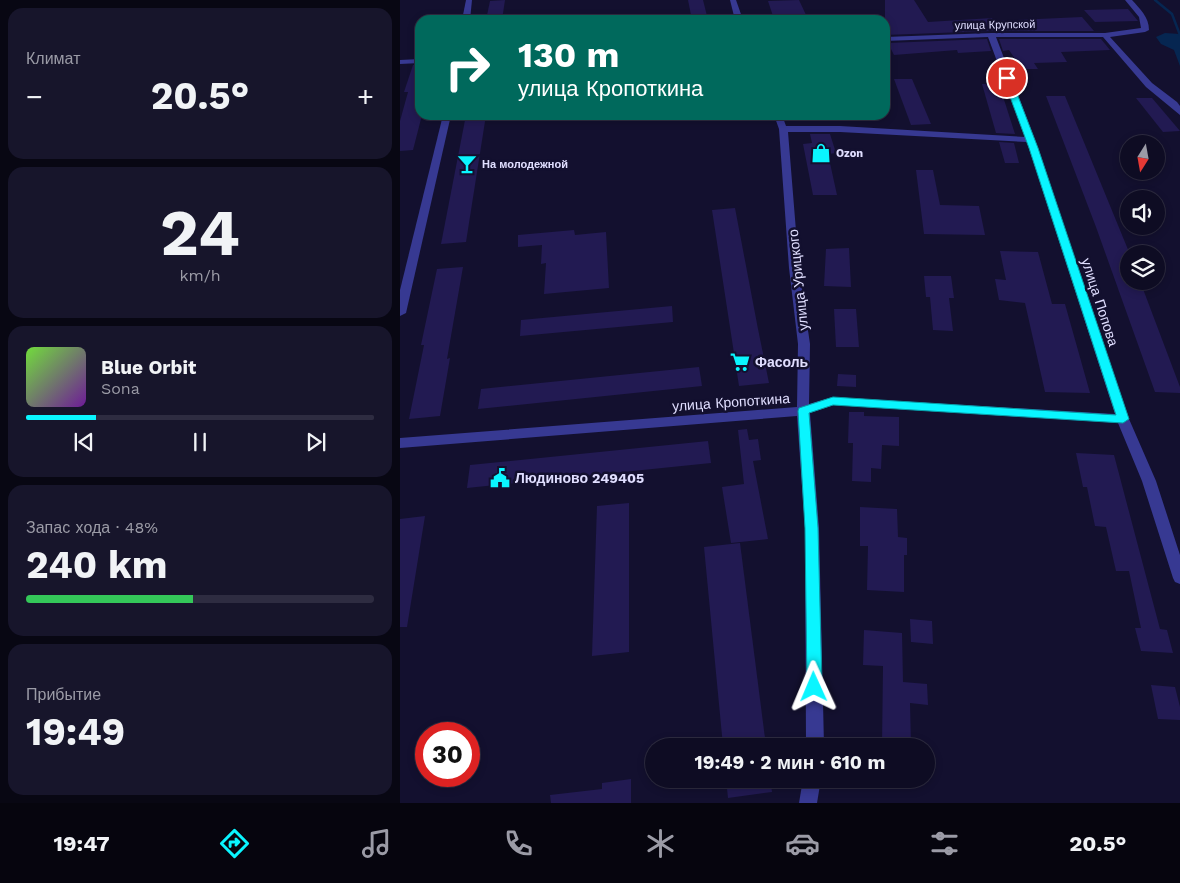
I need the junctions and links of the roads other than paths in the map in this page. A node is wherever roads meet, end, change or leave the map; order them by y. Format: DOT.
graph roads {
  1 [pos="469,0"];
  2 [pos="732,0"];
  3 [pos="1128,0"];
  4 [pos="467,15"];
  5 [pos="738,15"];
  6 [pos="991,35"];
  7 [pos="1104,35"];
  8 [pos="890,39"];
  9 [pos="415,61"];
  10 [pos="400,62"];
  11 [pos="1177,105"];
  12 [pos="1180,112"];
  13 [pos="446,120"];
  14 [pos="779,120"];
  15 [pos="782,129"];
  16 [pos="1031,140"];
  17 [pos="400,313"];
  18 [pos="803,411"];
  19 [pos="1123,419"];
  20 [pos="400,443"];
  21 [pos="1180,578"];
  22 [pos="815,738"];
  23 [pos="810,788"];
  24 [pos="808,803"];
  1 -- 4 [label="street"];
  2 -- 5 [label="street"];
  3 -- 7 [label="street, улица Крупской"];
  6 -- 7 [label="street, улица Крупской"];
  6 -- 8 [label="street, улица Крупской"];
  6 -- 16 [label="street, улица Попова"];
  7 -- 11 [label="street"];
  9 -- 10 [label="street"];
  11 -- 12 [label="street"];
  13 -- 17 [label="street"];
  14 -- 15 [label="street, улица Урицкого"];
  15 -- 16 [label="street"];
  15 -- 18 [label="street, улица Урицкого"];
  16 -- 19 [label="street, улица Попова"];
  18 -- 19 [label="street, улица Кропоткина"];
  18 -- 20 [label="street, улица Кропоткина"];
  18 -- 22 [label="street, улица Урицкого"];
  19 -- 21 [label="street, улица Попова"];
  23 -- 24 [label="street"];
}
